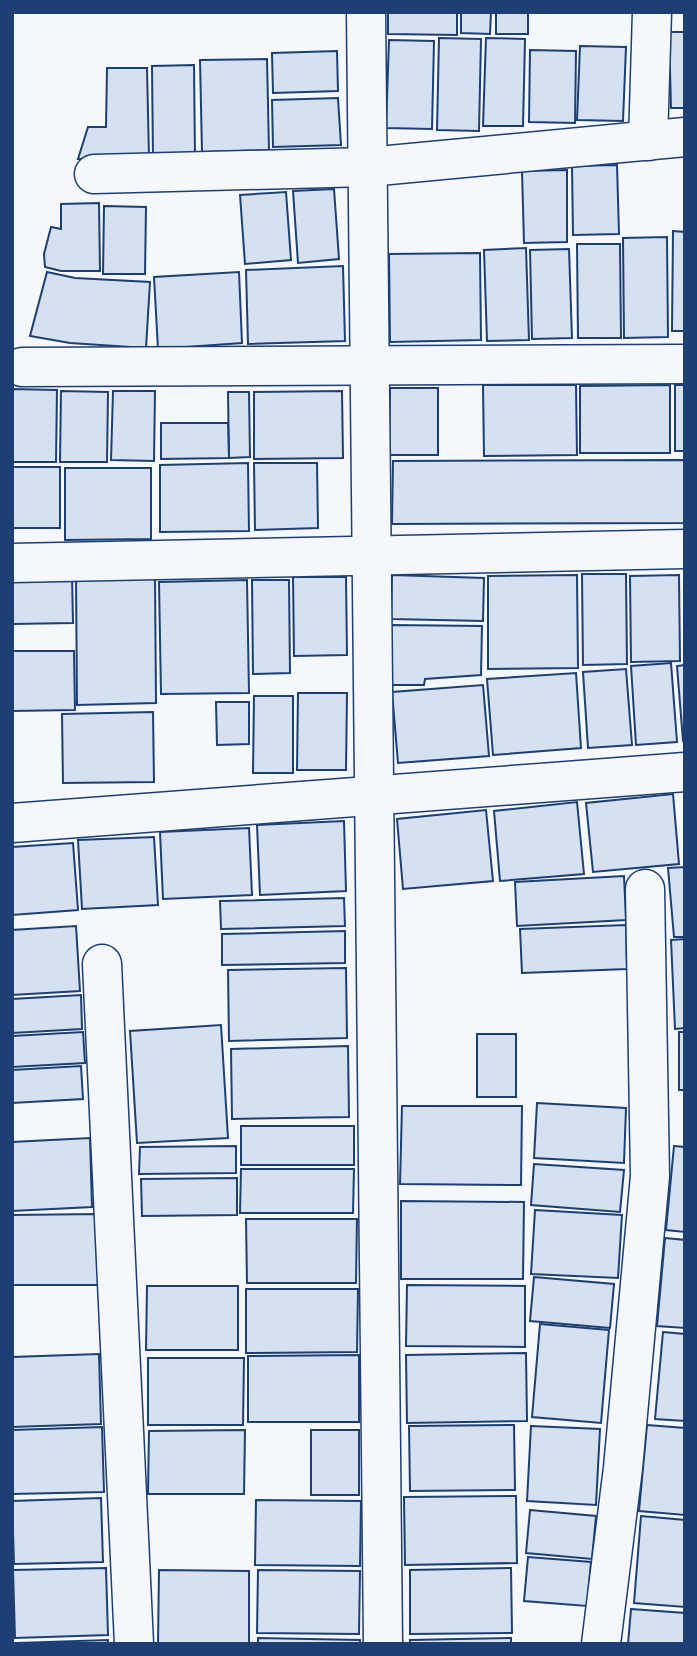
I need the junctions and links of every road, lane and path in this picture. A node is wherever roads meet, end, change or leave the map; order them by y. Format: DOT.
graph roads {
  1 [pos="366,12"];
  2 [pos="652,12"];
  3 [pos="666,139"];
  4 [pos="368,167"];
  5 [pos="94,174"];
  6 [pos="685,364"];
  7 [pos="370,365"];
  8 [pos="22,367"];
  9 [pos="685,549"];
  10 [pos="371,556"];
  11 [pos="12,563"];
  12 [pos="685,772"];
  13 [pos="374,796"];
  14 [pos="12,823"];
  15 [pos="645,889"];
  16 [pos="102,964"];
  17 [pos="134,1644"];
  18 [pos="383,1644"];
  19 [pos="601,1644"];
  1 -- 4 [label="street"];
  2 -- 3 [label="street"];
  3 -- 4 [label="street"];
  4 -- 5 [label="street"];
  4 -- 7 [label="street"];
  6 -- 7 [label="street"];
  7 -- 8 [label="street"];
  7 -- 10 [label="street"];
  9 -- 10 [label="street"];
  10 -- 11 [label="street"];
  10 -- 13 [label="street"];
  12 -- 13 [label="street"];
  13 -- 14 [label="street"];
  13 -- 18 [label="street"];
  15 -- 19 [label="street"];
  16 -- 17 [label="street"];
}
